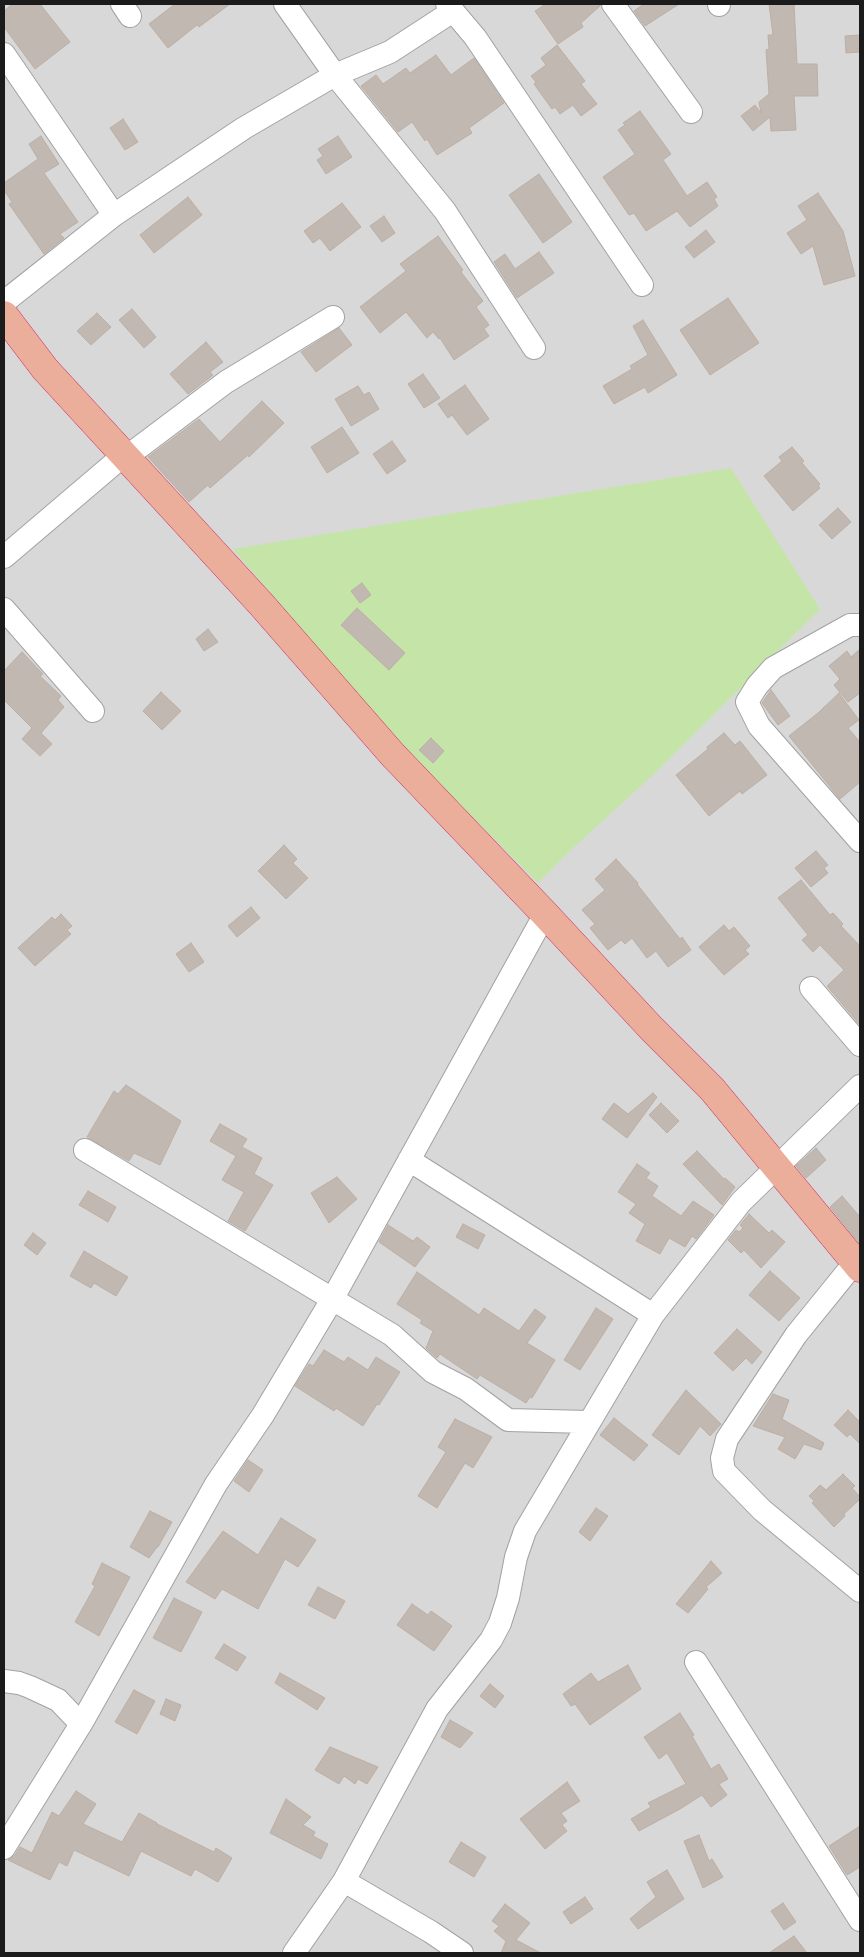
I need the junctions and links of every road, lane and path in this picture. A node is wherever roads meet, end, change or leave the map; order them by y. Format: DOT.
graph roads {
  1 [pos="285,4"];
  2 [pos="613,4"];
  3 [pos="450,7"];
  4 [pos="4,54"];
  5 [pos="335,75"];
  6 [pos="691,112"];
  7 [pos="114,215"];
  8 [pos="642,285"];
  9 [pos="4,302"];
  10 [pos="4,315"];
  11 [pos="333,317"];
  12 [pos="534,348"];
  13 [pos="125,456"];
  14 [pos="4,557"];
  15 [pos="4,609"];
  16 [pos="860,625"];
  17 [pos="93,711"];
  18 [pos="860,840"];
  19 [pos="545,914"];
  20 [pos="811,988"];
  21 [pos="860,1045"];
  22 [pos="860,1086"];
  23 [pos="85,1150"];
  24 [pos="410,1160"];
  25 [pos="777,1169"];
  26 [pos="858,1264"];
  27 [pos="333,1298"];
  28 [pos="653,1315"];
  29 [pos="588,1422"];
  30 [pos="860,1591"];
  31 [pos="696,1662"];
  32 [pos="4,1681"];
  33 [pos="81,1724"];
  34 [pos="4,1848"];
  35 [pos="344,1881"];
  36 [pos="860,1920"];
  37 [pos="294,1953"];
  38 [pos="462,1953"];
  1 -- 5 [label="street"];
  2 -- 6 [label="street"];
  3 -- 5 [label="street"];
  3 -- 8 [label="street"];
  4 -- 7 [label="street"];
  5 -- 7 [label="street"];
  5 -- 12 [label="street"];
  7 -- 9 [label="street"];
  10 -- 13 [label="highway"];
  11 -- 13 [label="street"];
  13 -- 14 [label="street"];
  13 -- 19 [label="highway"];
  15 -- 17 [label="street"];
  16 -- 18 [label="street"];
  19 -- 24 [label="street"];
  19 -- 25 [label="highway"];
  20 -- 21 [label="street"];
  22 -- 25 [label="street"];
  23 -- 27 [label="street"];
  24 -- 27 [label="street"];
  24 -- 28 [label="street"];
  25 -- 26 [label="highway"];
  25 -- 28 [label="street"];
  26 -- 30 [label="street"];
  27 -- 29 [label="street"];
  27 -- 33 [label="street"];
  28 -- 29 [label="street"];
  29 -- 35 [label="street"];
  31 -- 36 [label="street"];
  32 -- 33 [label="street"];
  33 -- 34 [label="street"];
  35 -- 37 [label="street"];
  35 -- 38 [label="street"];
}
